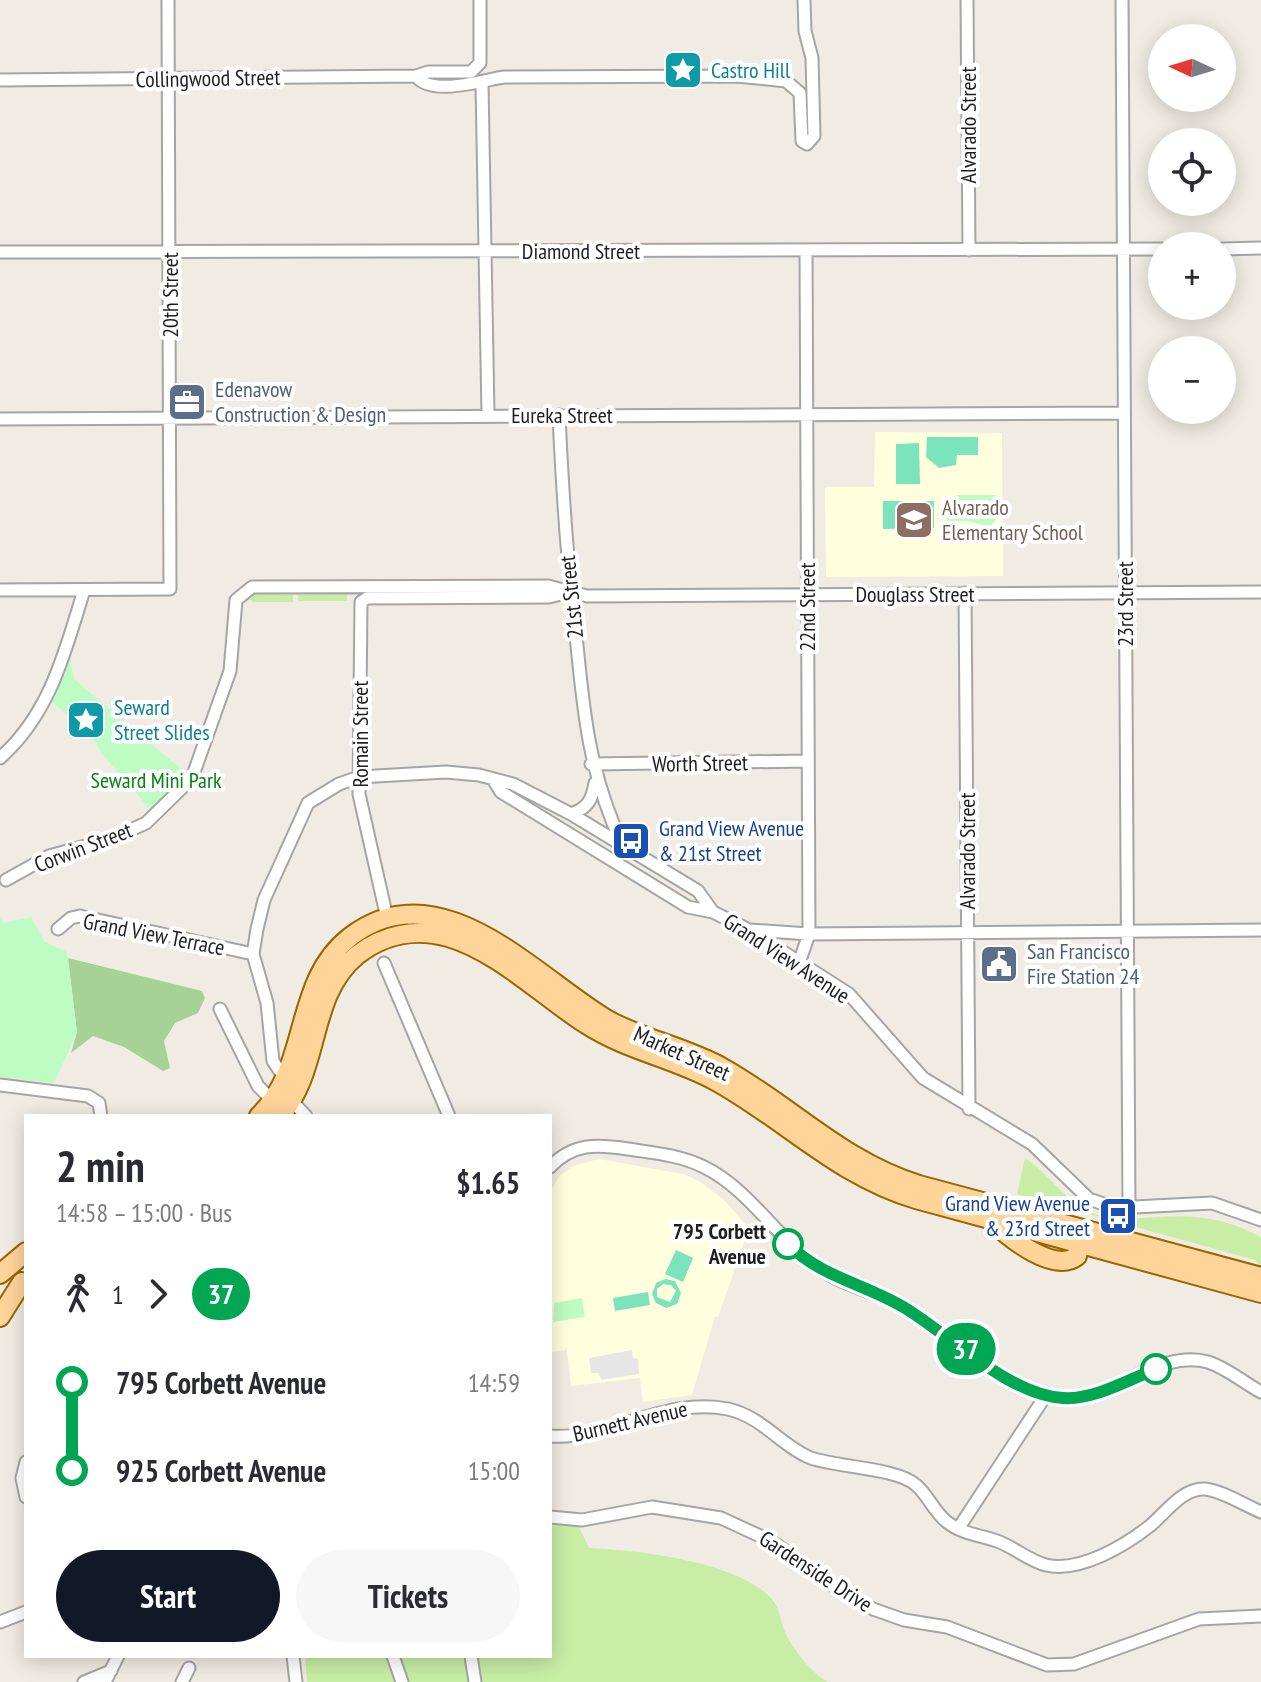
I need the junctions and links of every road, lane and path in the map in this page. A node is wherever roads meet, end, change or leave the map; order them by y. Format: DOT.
graph roads {
  1 [pos="168,0"];
  2 [pos="480,0"];
  3 [pos="804,0"];
  4 [pos="967,0"];
  5 [pos="1122,0"];
  6 [pos="416,76"];
  7 [pos="168,79"];
  8 [pos="0,80"];
  9 [pos="482,84"];
  10 [pos="1261,248"];
  11 [pos="1123,249"];
  12 [pos="1148,249"];
  13 [pos="1236,249"];
  14 [pos="806,250"];
  15 [pos="969,250"];
  16 [pos="170,251"];
  17 [pos="0,252"];
  18 [pos="484,252"];
  19 [pos="806,413"];
  20 [pos="1124,413"];
  21 [pos="488,415"];
  22 [pos="559,415"];
  23 [pos="0,419"];
  24 [pos="170,419"];
  25 [pos="0,590"];
  26 [pos="84,590"];
  27 [pos="1125,592"];
  28 [pos="1261,592"];
  29 [pos="570,593"];
  30 [pos="965,593"];
  31 [pos="241,594"];
  32 [pos="807,594"];
  33 [pos="367,598"];
  34 [pos="0,758"];
  35 [pos="808,761"];
  36 [pos="591,764"];
  37 [pos="359,777"];
  38 [pos="596,778"];
  39 [pos="493,779"];
  40 [pos="571,814"];
  41 [pos="621,843"];
  42 [pos="6,880"];
  43 [pos="713,912"];
  44 [pos="387,918"];
  45 [pos="58,929"];
  46 [pos="749,930"];
  47 [pos="1261,930"];
  48 [pos="1128,931"];
  49 [pos="968,933"];
  50 [pos="809,934"];
  51 [pos="253,954"];
  52 [pos="384,963"];
  53 [pos="799,963"];
  54 [pos="220,1009"];
  55 [pos="286,1081"];
  56 [pos="0,1085"];
  57 [pos="282,1106"];
  58 [pos="969,1109"];
  59 [pos="101,1114"];
  60 [pos="264,1114"];
  61 [pos="301,1114"];
  62 [pos="448,1114"];
  63 [pos="552,1165"];
  64 [pos="1129,1208"];
  65 [pos="1261,1220"];
  66 [pos="1078,1235"];
  67 [pos="24,1254"];
  68 [pos="0,1274"];
  69 [pos="1261,1277"];
  70 [pos="24,1280"];
  71 [pos="1261,1293"];
  72 [pos="0,1302"];
  73 [pos="0,1317"];
  74 [pos="1261,1392"];
  75 [pos="1046,1395"];
  76 [pos="552,1436"];
  77 [pos="1261,1512"];
  78 [pos="552,1517"];
  79 [pos="958,1529"];
  80 [pos="24,1613"];
  81 [pos="1261,1616"];
  82 [pos="0,1622"];
  83 [pos="117,1658"];
  84 [pos="293,1658"];
  85 [pos="394,1658"];
  86 [pos="471,1658"];
  87 [pos="189,1668"];
  88 [pos="108,1676"];
  89 [pos="84,1682"];
  90 [pos="182,1682"];
  91 [pos="296,1682"];
  92 [pos="402,1682"];
  93 [pos="475,1682"];
  1 -- 7 [label="street, 20th Street"];
  2 -- 6 [label="street, Collingwood Street"];
  3 -- 9 [label="street, Collingwood Street"];
  4 -- 15 [label="street, Alvarado Street"];
  5 -- 11 [label="street, 23rd Street"];
  6 -- 7 [label="street, Collingwood Street"];
  6 -- 9 [label="street, Collingwood Street"];
  7 -- 8 [label="street, Collingwood Street"];
  7 -- 16 [label="street, 20th Street"];
  9 -- 18 [label="street"];
  10 -- 13 [label="street"];
  11 -- 12 [label="street, Diamond Street"];
  11 -- 15 [label="street, Diamond Street"];
  11 -- 20 [label="street, 23rd Street"];
  14 -- 15 [label="street, Diamond Street"];
  14 -- 18 [label="street, Diamond Street"];
  14 -- 19 [label="street, 22nd Street"];
  16 -- 17 [label="street, Diamond Street"];
  16 -- 18 [label="street, Diamond Street"];
  16 -- 24 [label="street, 20th Street"];
  18 -- 21 [label="street"];
  19 -- 20 [label="street, Eureka Street"];
  19 -- 22 [label="street, Eureka Street"];
  19 -- 32 [label="street, 22nd Street"];
  20 -- 27 [label="street, 23rd Street"];
  21 -- 22 [label="street, Eureka Street"];
  21 -- 24 [label="street, Eureka Street"];
  22 -- 29 [label="street, 21st Street"];
  23 -- 24 [label="street, Eureka Street"];
  24 -- 26 [label="street, 20th Street"];
  25 -- 26 [label="street"];
  26 -- 34 [label="street"];
  27 -- 28 [label="street, Douglass Street"];
  27 -- 30 [label="street, Douglass Street"];
  27 -- 48 [label="street, 23rd Street"];
  29 -- 31 [label="street, Douglass Street"];
  29 -- 32 [label="street, Douglass Street"];
  29 -- 33 [label="street, Douglass Street"];
  29 -- 36 [label="street, 21st Street"];
  30 -- 32 [label="street, Douglass Street"];
  30 -- 49 [label="street, Alvarado Street"];
  31 -- 42 [label="street, Corwin Street"];
  32 -- 35 [label="street, 22nd Street"];
  33 -- 37 [label="street, Romain Street"];
  35 -- 36 [label="street, Worth Street"];
  35 -- 50 [label="street, 22nd Street"];
  36 -- 38 [label="street, 21st Street"];
  37 -- 39 [label="street, Grand View Avenue"];
  37 -- 44 [label="street, Romain Street"];
  37 -- 51 [label="street, Grand View Avenue"];
  38 -- 40 [label="street"];
  38 -- 41 [label="street, 21st Street"];
  39 -- 40 [label="street, Grand View Avenue"];
  39 -- 43 [label="street, Grand View Avenue"];
  40 -- 41 [label="street, Grand View Avenue"];
  41 -- 43 [label="street, Grand View Avenue"];
  43 -- 46 [label="street, Grand View Avenue"];
  44 -- 55 [label="main road, Market Street"];
  44 -- 66 [label="main road, Market Street"];
  45 -- 51 [label="street, Grand View Terrace"];
  46 -- 50 [label="street"];
  46 -- 53 [label="street, Grand View Avenue"];
  47 -- 48 [label="street"];
  48 -- 49 [label="street"];
  48 -- 64 [label="street, 23rd Street"];
  49 -- 50 [label="street"];
  49 -- 58 [label="street, Alvarado Street"];
  50 -- 53 [label="street, 22nd Street"];
  51 -- 55 [label="street, Grand View Avenue"];
  52 -- 62 [label="street"];
  53 -- 58 [label="street, Grand View Avenue"];
  54 -- 57 [label="street"];
  55 -- 57 [label="main road, Market Street"];
  56 -- 59 [label="street"];
  57 -- 60 [label="main road, Market Street"];
  57 -- 61 [label="street"];
  57 -- 66 [label="main road, Market Street"];
  58 -- 64 [label="street, Grand View Avenue"];
  63 -- 75 [label="street"];
  64 -- 65 [label="street, Grand View Avenue"];
  66 -- 69 [label="main road, Market Street"];
  66 -- 71 [label="main road, Market Street"];
  67 -- 68 [label="main road"];
  70 -- 72 [label="main road"];
  70 -- 73 [label="main road"];
  74 -- 75 [label="street"];
  75 -- 79 [label="street"];
  76 -- 79 [label="street, Burnett Avenue"];
  77 -- 79 [label="street, Burnett Avenue"];
  78 -- 81 [label="street, Gardenside Drive"];
  80 -- 82 [label="street"];
  83 -- 88 [label="street"];
  84 -- 91 [label="street"];
  85 -- 92 [label="street"];
  86 -- 93 [label="street"];
  87 -- 90 [label="street"];
  88 -- 89 [label="street"];
}
